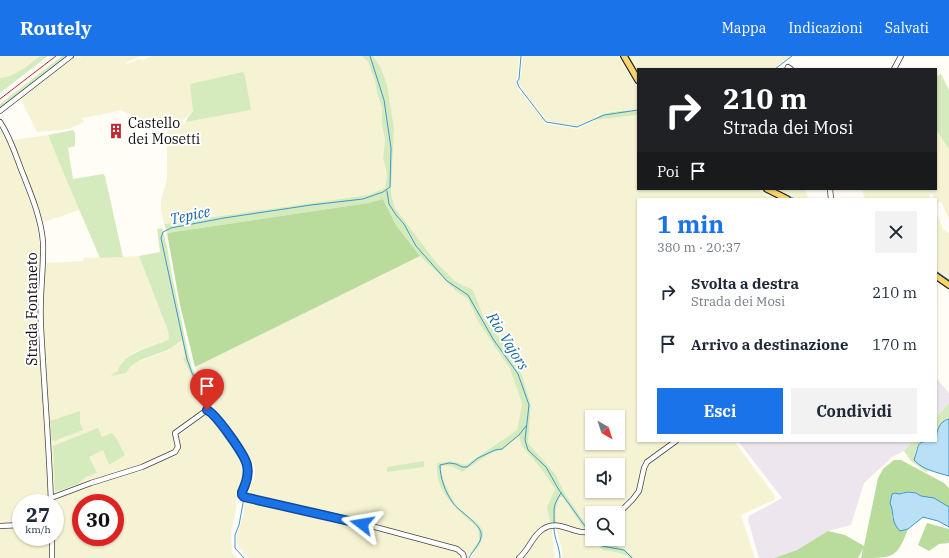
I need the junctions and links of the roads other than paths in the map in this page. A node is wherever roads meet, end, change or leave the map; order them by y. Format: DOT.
graph roads {
  1 [pos="71,56"];
  2 [pos="624,56"];
  3 [pos="901,56"];
  4 [pos="895,68"];
  5 [pos="637,78"];
  6 [pos="0,112"];
  7 [pos="0,122"];
  8 [pos="769,190"];
  9 [pos="785,198"];
  10 [pos="937,277"];
  11 [pos="949,284"];
  12 [pos="675,442"];
  13 [pos="51,494"];
  14 [pos="64,494"];
  15 [pos="625,507"];
  16 [pos="12,525"];
  17 [pos="0,526"];
  18 [pos="585,533"];
  19 [pos="52,546"];
  20 [pos="52,558"];
  21 [pos="464,558"];
  22 [pos="519,558"];
  1 -- 6 [label="street"];
  2 -- 5 [label="main road"];
  3 -- 4 [label="street"];
  7 -- 13 [label="street, Strada Fontaneto"];
  8 -- 9 [label="main road"];
  10 -- 11 [label="main road"];
  12 -- 15 [label="street"];
  14 -- 21 [label="street"];
  16 -- 17 [label="street"];
  18 -- 22 [label="street"];
  19 -- 20 [label="street"];
}
